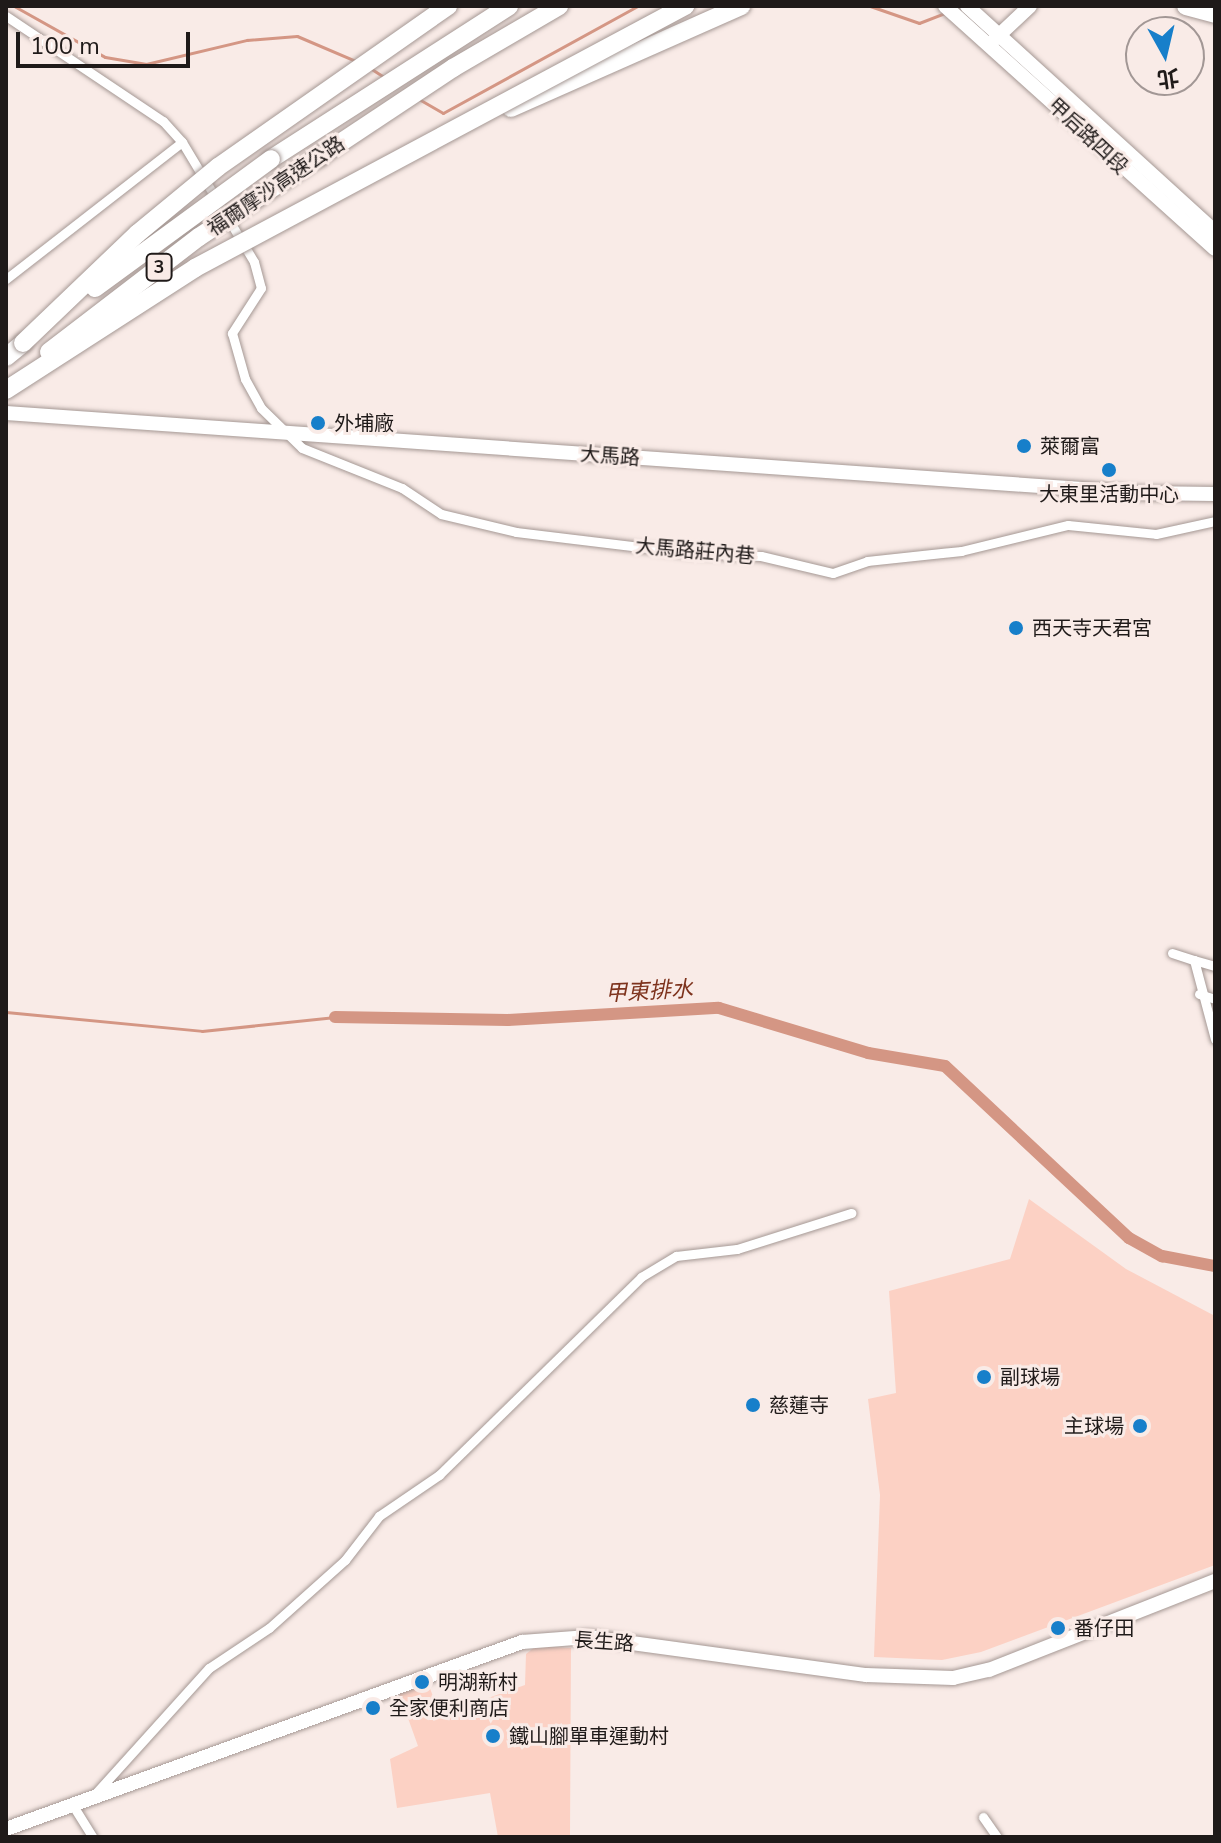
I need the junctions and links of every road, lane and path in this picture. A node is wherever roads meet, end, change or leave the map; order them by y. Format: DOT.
graph roads {
  1 [pos="448,6"];
  2 [pos="509,6"];
  3 [pos="559,6"];
  4 [pos="685,6"];
  5 [pos="741,6"];
  6 [pos="945,6"];
  7 [pos="1030,6"];
  8 [pos="1186,6"];
  9 [pos="968,13"];
  10 [pos="1215,14"];
  11 [pos="6,16"];
  12 [pos="995,39"];
  13 [pos="182,142"];
  14 [pos="436,142"];
  15 [pos="1215,232"];
  16 [pos="1215,249"];
  17 [pos="6,279"];
  18 [pos="23,343"];
  19 [pos="6,357"];
  20 [pos="6,388"];
  21 [pos="6,413"];
  22 [pos="287,433"];
  23 [pos="1215,494"];
  24 [pos="1215,521"];
  25 [pos="1172,953"];
  26 [pos="1194,960"];
  27 [pos="1215,966"];
  28 [pos="1199,994"];
  29 [pos="1215,999"];
  30 [pos="1215,1039"];
  31 [pos="851,1213"];
  32 [pos="1215,1581"];
  33 [pos="95,1795"];
  34 [pos="72,1804"];
  35 [pos="983,1817"];
  36 [pos="6,1829"];
  37 [pos="93,1837"];
  38 [pos="997,1837"];
  1 -- 18 [label="highway, bridge"];
  2 -- 18 [label="highway, 福爾摩沙高速公路 / 3, bridge"];
  3 -- 20 [label="highway, 福爾摩沙高速公路 / 3, bridge"];
  4 -- 14 [label="highway, bridge"];
  5 -- 14 [label="highway, bridge"];
  6 -- 9 [label="street, 甲后路四段"];
  7 -- 12 [label="street"];
  8 -- 10 [label="highway"];
  9 -- 12 [label="street, 甲后路四段"];
  11 -- 13 [label="street, 大馬路莊內巷"];
  12 -- 15 [label="street, 甲后路四段"];
  12 -- 16 [label="street, 甲后路四段"];
  13 -- 17 [label="street"];
  13 -- 22 [label="street, 大馬路莊內巷"];
  14 -- 20 [label="highway, bridge"];
  18 -- 19 [label="highway, 福爾摩沙高速公路 / 3"];
  21 -- 22 [label="street, 大馬路"];
  22 -- 23 [label="street, 大馬路"];
  22 -- 24 [label="street, 大馬路莊內巷"];
  25 -- 26 [label="street"];
  26 -- 27 [label="street"];
  26 -- 28 [label="street"];
  28 -- 29 [label="street"];
  28 -- 30 [label="street"];
  31 -- 33 [label="street"];
  32 -- 33 [label="street, 長生路"];
  33 -- 34 [label="street, 長生路"];
  34 -- 36 [label="street, 長生路"];
  34 -- 37 [label="street"];
  35 -- 38 [label="street"];
}
